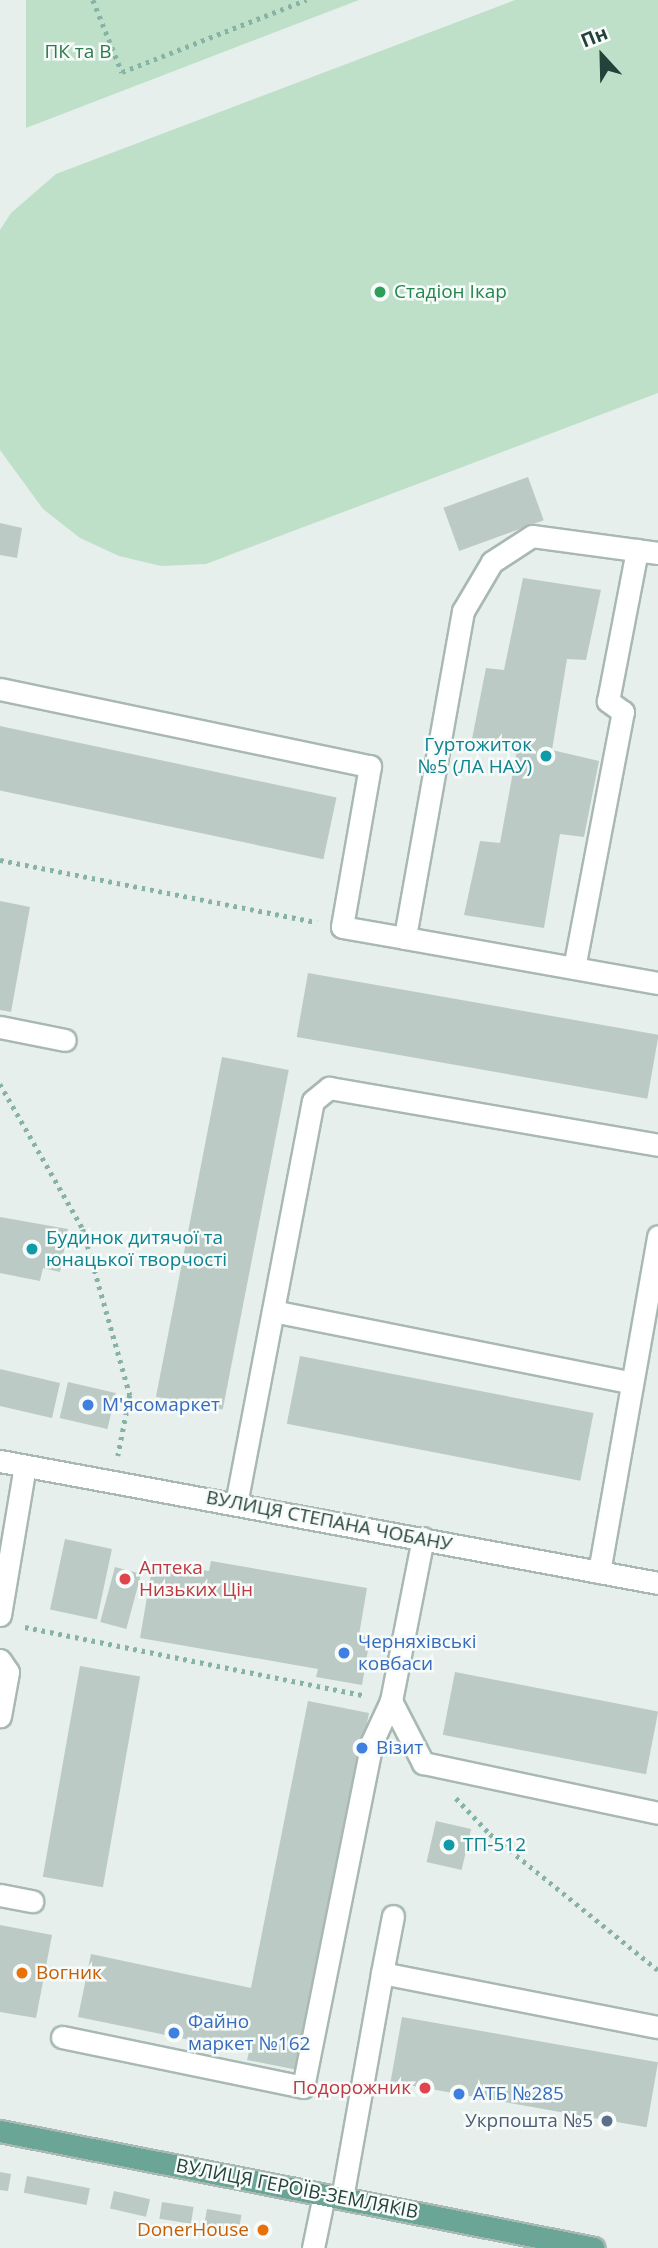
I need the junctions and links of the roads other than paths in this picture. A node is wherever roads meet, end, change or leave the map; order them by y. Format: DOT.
graph roads {
  1 [pos="648,551"];
  2 [pos="0,689"];
  3 [pos="405,938"];
  4 [pos="573,968"];
  5 [pos="658,983"];
  6 [pos="0,1027"];
  7 [pos="65,1040"];
  8 [pos="658,1144"];
  9 [pos="658,1236"];
  10 [pos="273,1311"];
  11 [pos="632,1383"];
  12 [pos="0,1461"];
  13 [pos="25,1466"];
  14 [pos="236,1504"];
  15 [pos="423,1538"];
  16 [pos="599,1572"];
  17 [pos="658,1583"];
  18 [pos="7,1620"];
  19 [pos="0,1660"];
  20 [pos="391,1701"];
  21 [pos="0,1716"];
  22 [pos="658,1813"];
  23 [pos="0,1895"];
  24 [pos="32,1901"];
  25 [pos="393,1916"];
  26 [pos="382,1973"];
  27 [pos="658,2027"];
  28 [pos="62,2037"];
  29 [pos="0,2131"];
  30 [pos="333,2197"];
  31 [pos="313,2248"];
  32 [pos="594,2248"];
  1 -- 3 [label="street"];
  1 -- 4 [label="street"];
  2 -- 3 [label="street"];
  3 -- 4 [label="street"];
  4 -- 5 [label="street"];
  6 -- 7 [label="street"];
  8 -- 10 [label="street"];
  9 -- 11 [label="street"];
  10 -- 11 [label="street"];
  10 -- 14 [label="street"];
  11 -- 16 [label="street"];
  12 -- 13 [label="street, ВУЛИЦЯ СТЕПАНА ЧОБАНУ"];
  13 -- 14 [label="street, ВУЛИЦЯ СТЕПАНА ЧОБАНУ"];
  13 -- 18 [label="street"];
  14 -- 15 [label="street, ВУЛИЦЯ СТЕПАНА ЧОБАНУ"];
  15 -- 16 [label="street, ВУЛИЦЯ СТЕПАНА ЧОБАНУ"];
  15 -- 20 [label="street"];
  16 -- 17 [label="street, ВУЛИЦЯ СТЕПАНА ЧОБАНУ"];
  19 -- 21 [label="street"];
  20 -- 22 [label="street"];
  20 -- 28 [label="street"];
  23 -- 24 [label="street"];
  25 -- 26 [label="street"];
  26 -- 27 [label="street"];
  26 -- 30 [label="street"];
  29 -- 30 [label="main road, ВУЛИЦЯ ГЕРОЇВ-ЗЕМЛЯКІВ"];
  30 -- 31 [label="street"];
  30 -- 32 [label="main road, ВУЛИЦЯ ГЕРОЇВ-ЗЕМЛЯКІВ"];
}
